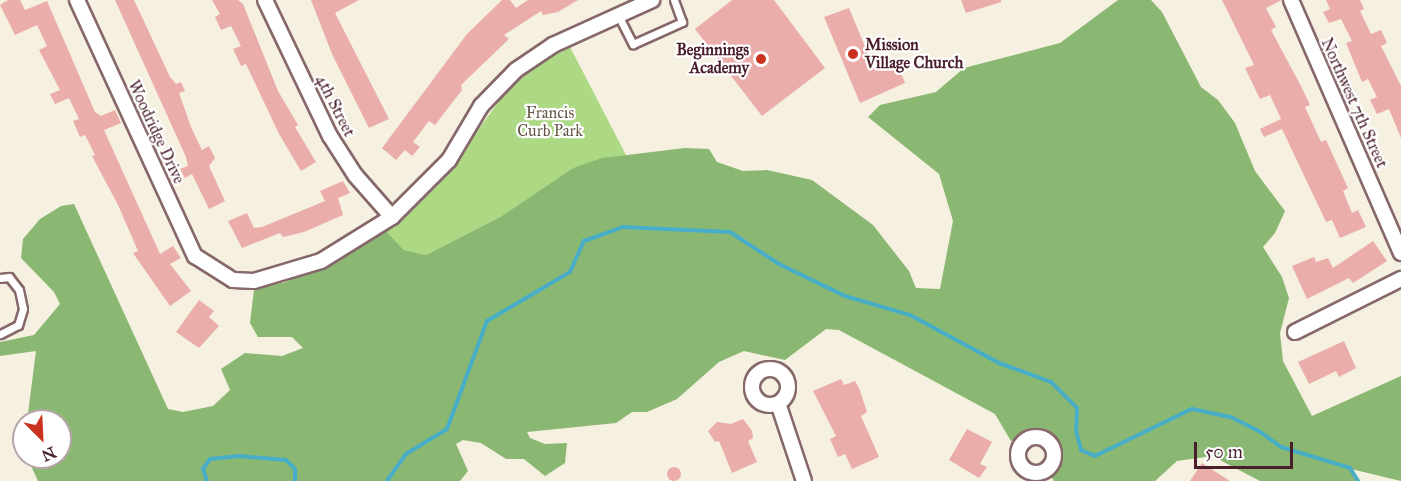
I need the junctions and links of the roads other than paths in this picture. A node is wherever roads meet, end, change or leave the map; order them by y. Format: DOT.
graph roads {
  1 [pos="78,0"];
  2 [pos="265,0"];
  3 [pos="652,0"];
  4 [pos="674,0"];
  5 [pos="1291,0"];
  6 [pos="618,15"];
  7 [pos="392,218"];
  8 [pos="1401,253"];
  9 [pos="0,278"];
  10 [pos="1401,279"];
  11 [pos="1295,332"];
  12 [pos="0,334"];
  13 [pos="779,406"];
  14 [pos="804,481"];
  1 -- 7 [label="street, Woodridge Drive"];
  2 -- 7 [label="street, 4th Street"];
  3 -- 6 [label="street, Woodridge Drive"];
  4 -- 6 [label="lane"];
  5 -- 8 [label="street, Northwest 7th Street"];
  6 -- 7 [label="street, Woodridge Drive"];
  9 -- 12 [label="lane"];
  10 -- 11 [label="street"];
  13 -- 14 [label="street"];
}
